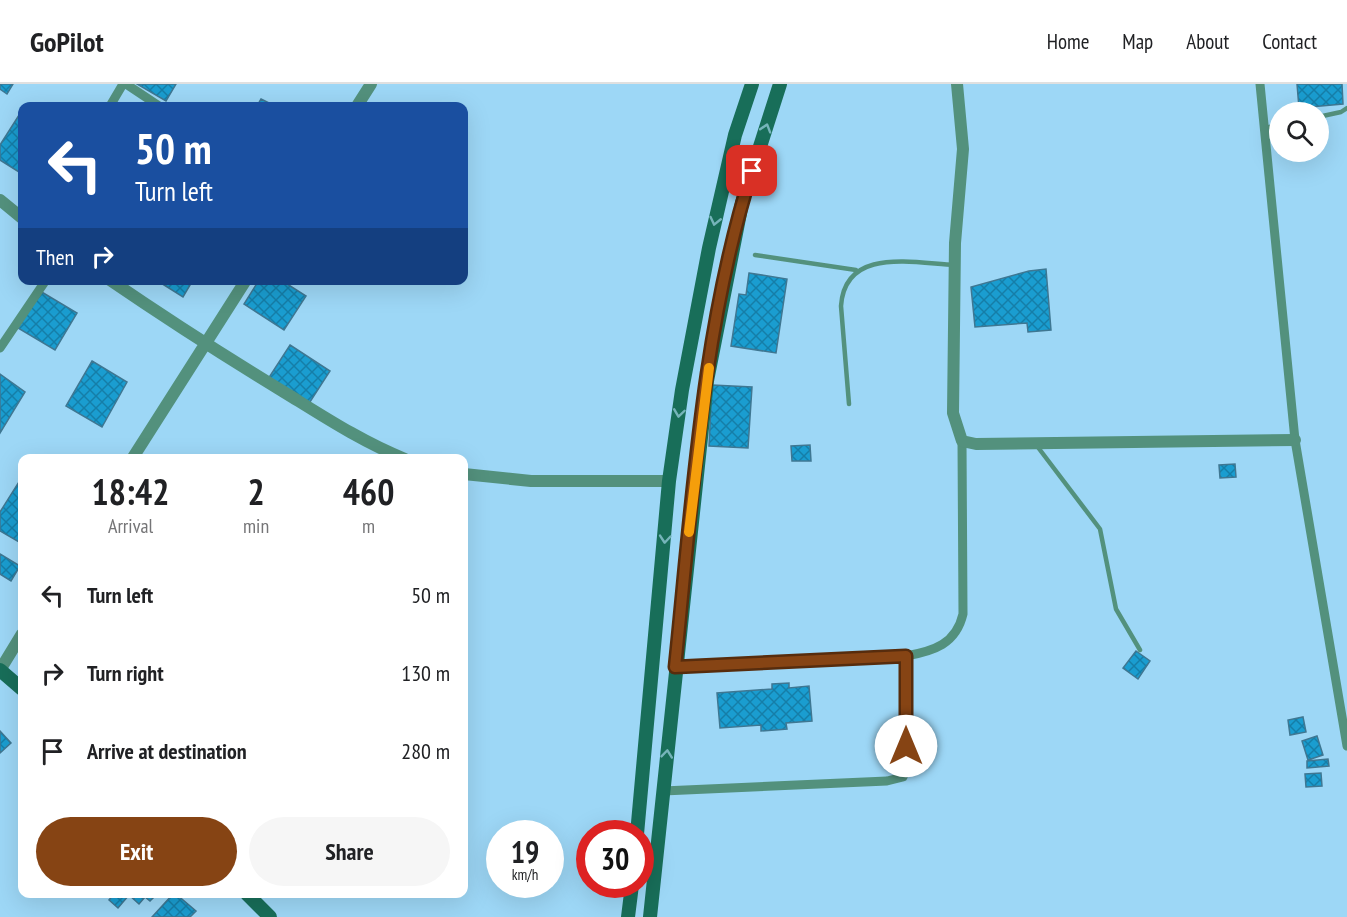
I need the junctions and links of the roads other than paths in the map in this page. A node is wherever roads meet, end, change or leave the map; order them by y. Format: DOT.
graph roads {
  1 [pos="125,84"];
  2 [pos="371,84"];
  3 [pos="752,84"];
  4 [pos="780,84"];
  5 [pos="957,84"];
  6 [pos="1260,84"];
  7 [pos="113,102"];
  8 [pos="153,102"];
  9 [pos="360,102"];
  10 [pos="1347,108"];
  11 [pos="1329,115"];
  12 [pos="1269,127"];
  13 [pos="1264,128"];
  14 [pos="0,200"];
  15 [pos="18,215"];
  16 [pos="755,255"];
  17 [pos="955,265"];
  18 [pos="857,270"];
  19 [pos="43,285"];
  20 [pos="117,285"];
  21 [pos="243,285"];
  22 [pos="204,344"];
  23 [pos="0,348"];
  24 [pos="849,404"];
  25 [pos="1295,440"];
  26 [pos="962,441"];
  27 [pos="1036,444"];
  28 [pos="135,454"];
  29 [pos="393,454"];
  30 [pos="468,474"];
  31 [pos="669,481"];
  32 [pos="18,641"];
  33 [pos="1140,650"];
  34 [pos="906,656"];
  35 [pos="675,667"];
  36 [pos="0,670"];
  37 [pos="18,686"];
  38 [pos="1343,699"];
  39 [pos="1347,746"];
  40 [pos="663,792"];
  41 [pos="638,820"];
  42 [pos="251,898"];
  43 [pos="630,898"];
  44 [pos="270,917"];
  45 [pos="628,917"];
  46 [pos="650,917"];
  1 -- 7 [label="street"];
  1 -- 8 [label="street"];
  2 -- 9 [label="street"];
  3 -- 31 [label="main road, one-way"];
  35 -- 4 [label="main road, one-way"];
  5 -- 17 [label="street"];
  6 -- 13 [label="street"];
  10 -- 11 [label="lane"];
  12 -- 13 [label="lane"];
  13 -- 25 [label="street"];
  14 -- 15 [label="street"];
  16 -- 18 [label="lane"];
  17 -- 18 [label="lane"];
  17 -- 26 [label="street"];
  18 -- 24 [label="lane"];
  19 -- 23 [label="street"];
  20 -- 22 [label="street"];
  21 -- 22 [label="street"];
  22 -- 28 [label="street"];
  22 -- 29 [label="street"];
  25 -- 27 [label="street"];
  25 -- 38 [label="street"];
  26 -- 27 [label="street"];
  26 -- 34 [label="street"];
  27 -- 33 [label="lane"];
  30 -- 31 [label="street"];
  31 -- 41 [label="main road, one-way"];
  32 -- 36 [label="street"];
  34 -- 35 [label="street"];
  34 -- 40 [label="street"];
  40 -- 35 [label="main road, one-way"];
  36 -- 37 [label="main road"];
  38 -- 39 [label="street"];
  40 -- 46 [label="main road"];
  42 -- 44 [label="main road"];
  43 -- 45 [label="main road"];
}
